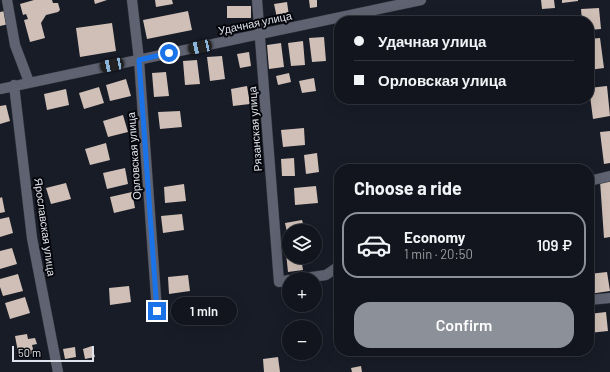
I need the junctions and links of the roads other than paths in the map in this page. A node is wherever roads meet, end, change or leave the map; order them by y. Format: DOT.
graph roads {
  1 [pos="7,0"];
  2 [pos="132,0"];
  3 [pos="257,0"];
  4 [pos="421,0"];
  5 [pos="376,5"];
  6 [pos="260,34"];
  7 [pos="139,60"];
  8 [pos="29,82"];
  9 [pos="14,85"];
  10 [pos="0,89"];
  11 [pos="610,176"];
  12 [pos="594,180"];
  13 [pos="334,269"];
  14 [pos="322,276"];
  15 [pos="282,281"];
  16 [pos="610,298"];
  17 [pos="594,300"];
  18 [pos="157,311"];
  19 [pos="58,372"];
  1 -- 8 [label="street"];
  2 -- 7 [label="street, Орловская улица"];
  3 -- 6 [label="street, Рязанская улица"];
  4 -- 5 [label="street, Удачная улица"];
  5 -- 6 [label="street, Удачная улица"];
  6 -- 7 [label="street, Удачная улица"];
  6 -- 15 [label="street, Рязанская улица"];
  7 -- 8 [label="street, Удачная улица"];
  7 -- 18 [label="street, Орловская улица"];
  8 -- 9 [label="street, Удачная улица"];
  9 -- 10 [label="street, Удачная улица"];
  9 -- 19 [label="street, Ярославская улица"];
  11 -- 12 [label="street"];
  13 -- 14 [label="street"];
  16 -- 17 [label="street"];
}
